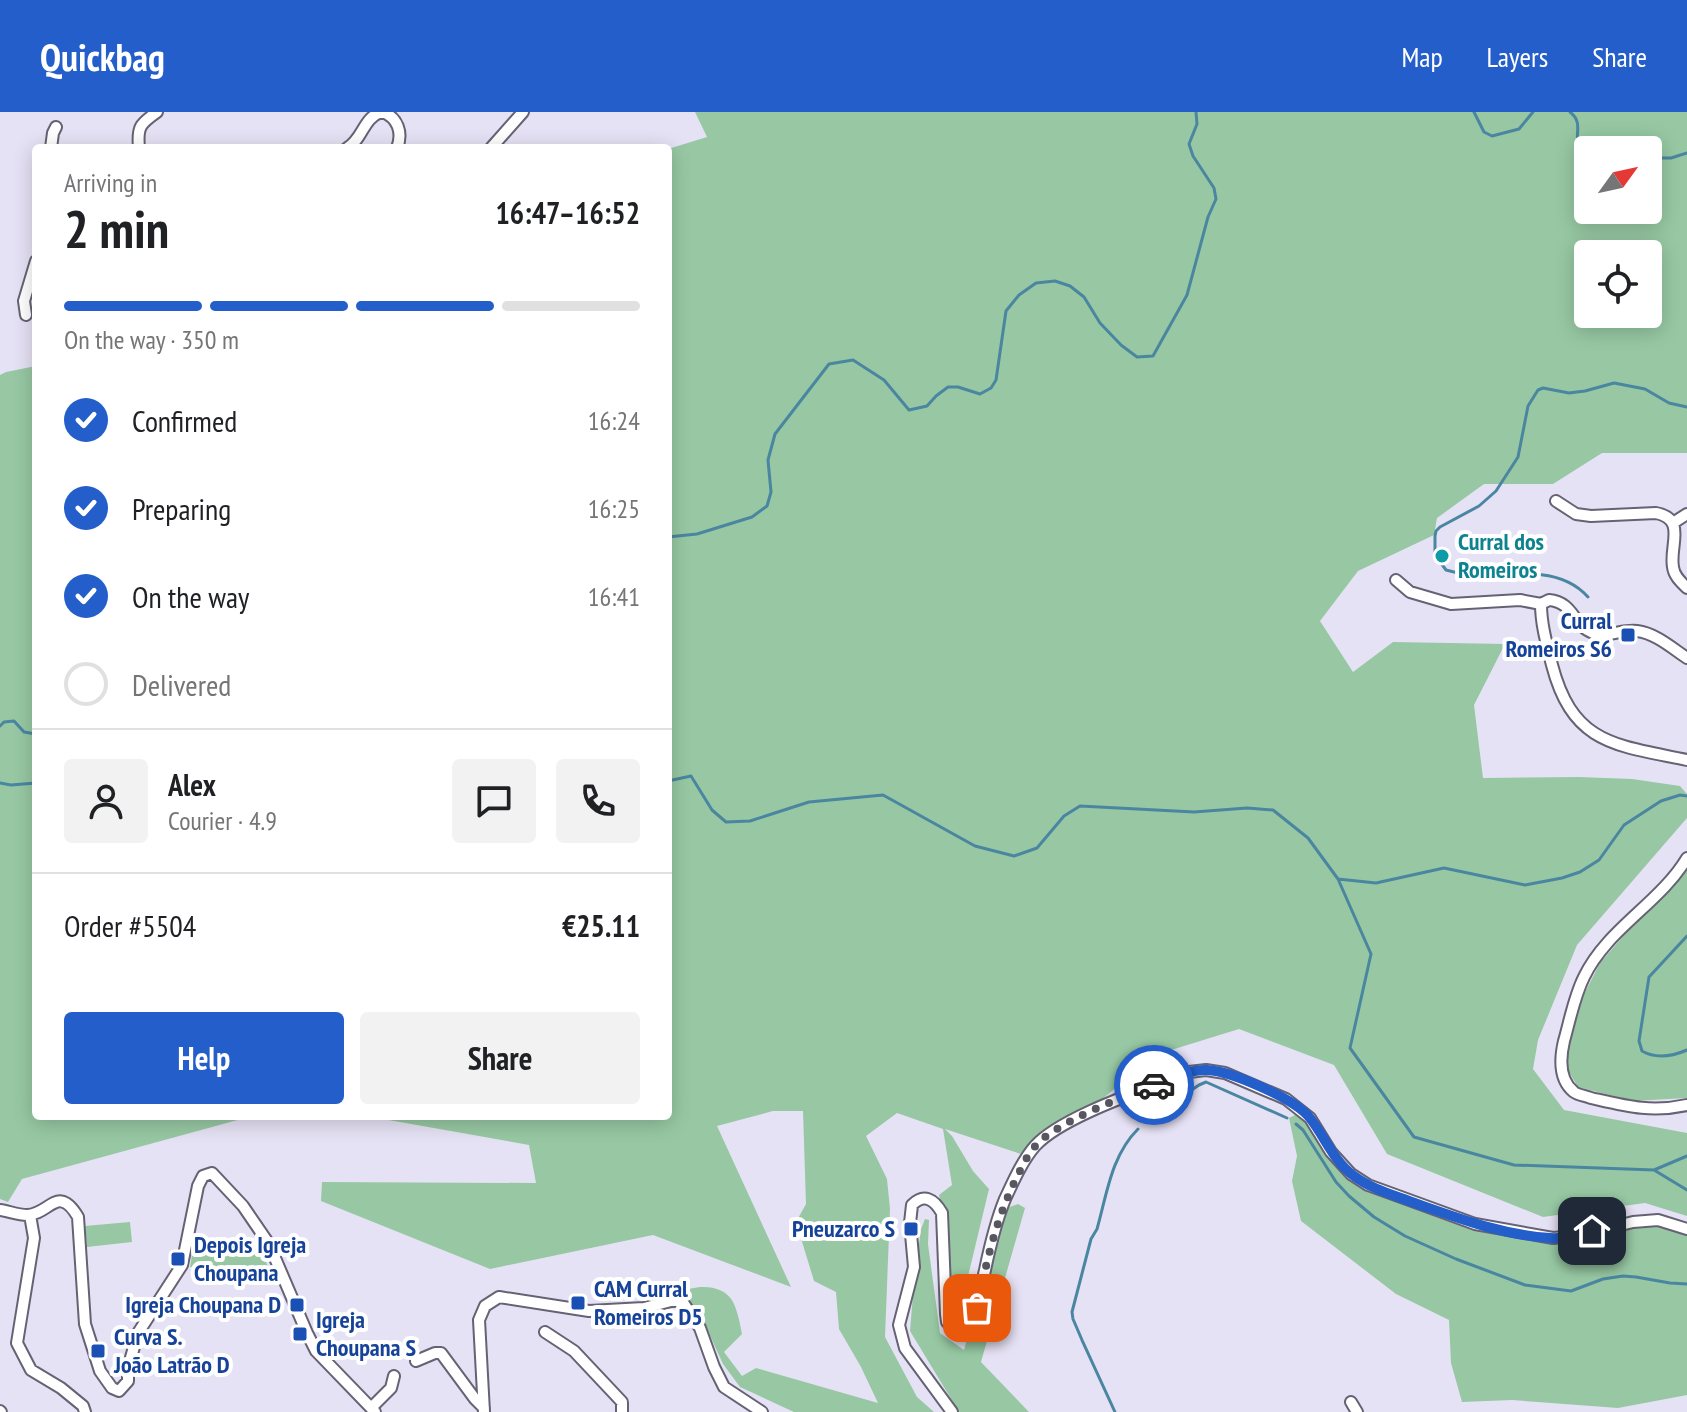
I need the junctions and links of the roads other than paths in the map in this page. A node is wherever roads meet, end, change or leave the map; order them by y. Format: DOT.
graph roads {
  1 [pos="157,112"];
  2 [pos="381,112"];
  3 [pos="523,112"];
  4 [pos="56,127"];
  5 [pos="52,144"];
  6 [pos="138,144"];
  7 [pos="354,144"];
  8 [pos="399,144"];
  9 [pos="495,144"];
  10 [pos="32,274"];
  11 [pos="26,315"];
  12 [pos="1556,501"];
  13 [pos="1687,514"];
  14 [pos="1673,523"];
  15 [pos="1396,580"];
  16 [pos="1687,588"];
  17 [pos="1541,604"];
  18 [pos="1687,658"];
  19 [pos="1687,760"];
  20 [pos="1687,858"];
  21 [pos="1687,1105"];
  22 [pos="0,1210"];
  23 [pos="30,1215"];
  24 [pos="1687,1229"];
  25 [pos="545,1332"];
  26 [pos="416,1361"];
  27 [pos="394,1376"];
  28 [pos="622,1407"];
  29 [pos="373,1410"];
  30 [pos="484,1410"];
  31 [pos="85,1412"];
  32 [pos="762,1412"];
  33 [pos="952,1412"];
  1 -- 6 [label="street"];
  2 -- 7 [label="street"];
  2 -- 8 [label="street"];
  3 -- 9 [label="street"];
  4 -- 5 [label="street"];
  10 -- 11 [label="street"];
  12 -- 14 [label="street"];
  13 -- 14 [label="street"];
  14 -- 16 [label="street"];
  15 -- 17 [label="street"];
  17 -- 18 [label="street"];
  17 -- 19 [label="street"];
  20 -- 21 [label="street"];
  22 -- 23 [label="street"];
  23 -- 29 [label="street"];
  23 -- 31 [label="street"];
  24 -- 33 [label="street"];
  25 -- 28 [label="street"];
  26 -- 30 [label="street"];
  27 -- 29 [label="street"];
  30 -- 32 [label="street"];
}
